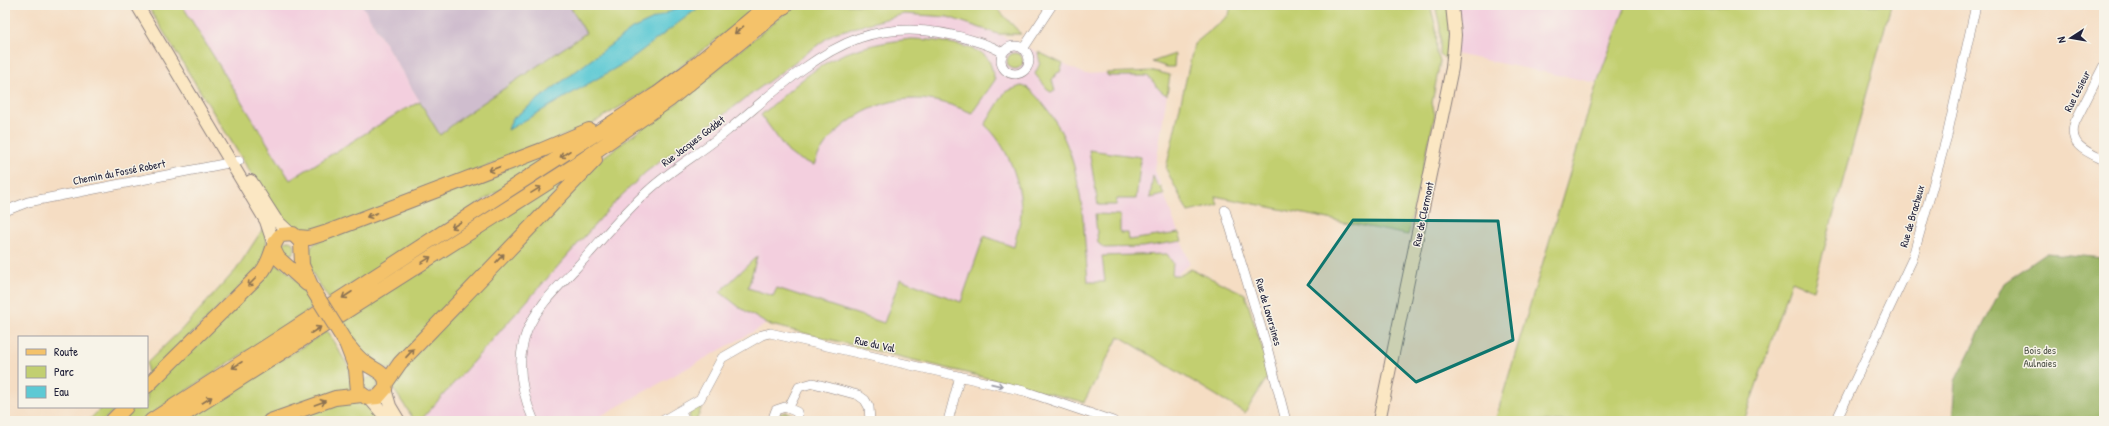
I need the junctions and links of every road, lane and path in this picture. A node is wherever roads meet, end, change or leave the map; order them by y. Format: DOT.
graph roads {
  1 [pos="137,5"];
  2 [pos="141,5"];
  3 [pos="768,5"];
  4 [pos="786,5"];
  5 [pos="1452,5"];
  6 [pos="1976,5"];
  7 [pos="1052,6"];
  8 [pos="1023,49"];
  9 [pos="1004,53"];
  10 [pos="2104,64"];
  11 [pos="650,106"];
  12 [pos="2104,160"];
  13 [pos="235,162"];
  14 [pos="1225,210"];
  15 [pos="5,211"];
  16 [pos="294,235"];
  17 [pos="277,252"];
  18 [pos="301,254"];
  19 [pos="313,290"];
  20 [pos="346,343"];
  21 [pos="374,369"];
  22 [pos="960,376"];
  23 [pos="357,380"];
  24 [pos="148,385"];
  25 [pos="386,386"];
  26 [pos="366,397"];
  27 [pos="789,407"];
  28 [pos="125,408"];
  29 [pos="681,411"];
  30 [pos="112,421"];
  31 [pos="150,421"];
  32 [pos="174,421"];
  33 [pos="270,421"];
  34 [pos="389,421"];
  35 [pos="399,421"];
  36 [pos="534,421"];
  37 [pos="662,421"];
  38 [pos="685,421"];
  39 [pos="772,421"];
  40 [pos="800,421"];
  41 [pos="870,421"];
  42 [pos="948,421"];
  43 [pos="1113,421"];
  44 [pos="1286,421"];
  45 [pos="1379,421"];
  46 [pos="1836,421"];
  1 -- 13 [label="main road"];
  2 -- 13 [label="main road"];
  3 -- 11 [label="main road, one-way"];
  4 -- 11 [label="main road"];
  5 -- 45 [label="main road, Rue de Clermont"];
  6 -- 46 [label="street, Rue de Bracheux"];
  7 -- 8 [label="street"];
  8 -- 9 [label="street"];
  8 -- 9 [label="street"];
  9 -- 36 [label="street, Rue Jacques Goddet"];
  10 -- 12 [label="street, Rue Lesieur"];
  11 -- 16 [label="main road, one-way"];
  25 -- 11 [label="main road, one-way"];
  11 -- 31 [label="main road, one-way"];
  32 -- 11 [label="main road, one-way"];
  13 -- 15 [label="street, Chemin du Fossé Robert"];
  13 -- 16 [label="main road"];
  13 -- 17 [label="main road"];
  14 -- 44 [label="street, Rue de Laversines"];
  16 -- 17 [label="main road"];
  16 -- 18 [label="main road"];
  17 -- 18 [label="main road"];
  17 -- 19 [label="main road"];
  17 -- 24 [label="main road, one-way"];
  18 -- 19 [label="main road"];
  19 -- 20 [label="main road, bridge"];
  20 -- 21 [label="main road"];
  20 -- 23 [label="main road"];
  21 -- 23 [label="main road"];
  21 -- 25 [label="main road"];
  22 -- 29 [label="street, Rue du Val"];
  22 -- 42 [label="street"];
  22 -- 43 [label="street, Rue du Val, one-way"];
  23 -- 26 [label="main road"];
  25 -- 26 [label="main road"];
  25 -- 35 [label="main road"];
  33 -- 26 [label="main road, one-way"];
  26 -- 34 [label="main road"];
  27 -- 39 [label="street"];
  27 -- 40 [label="street"];
  27 -- 41 [label="street"];
  28 -- 30 [label="main road"];
  29 -- 37 [label="street, Rue du Val"];
  29 -- 38 [label="street"];
}
